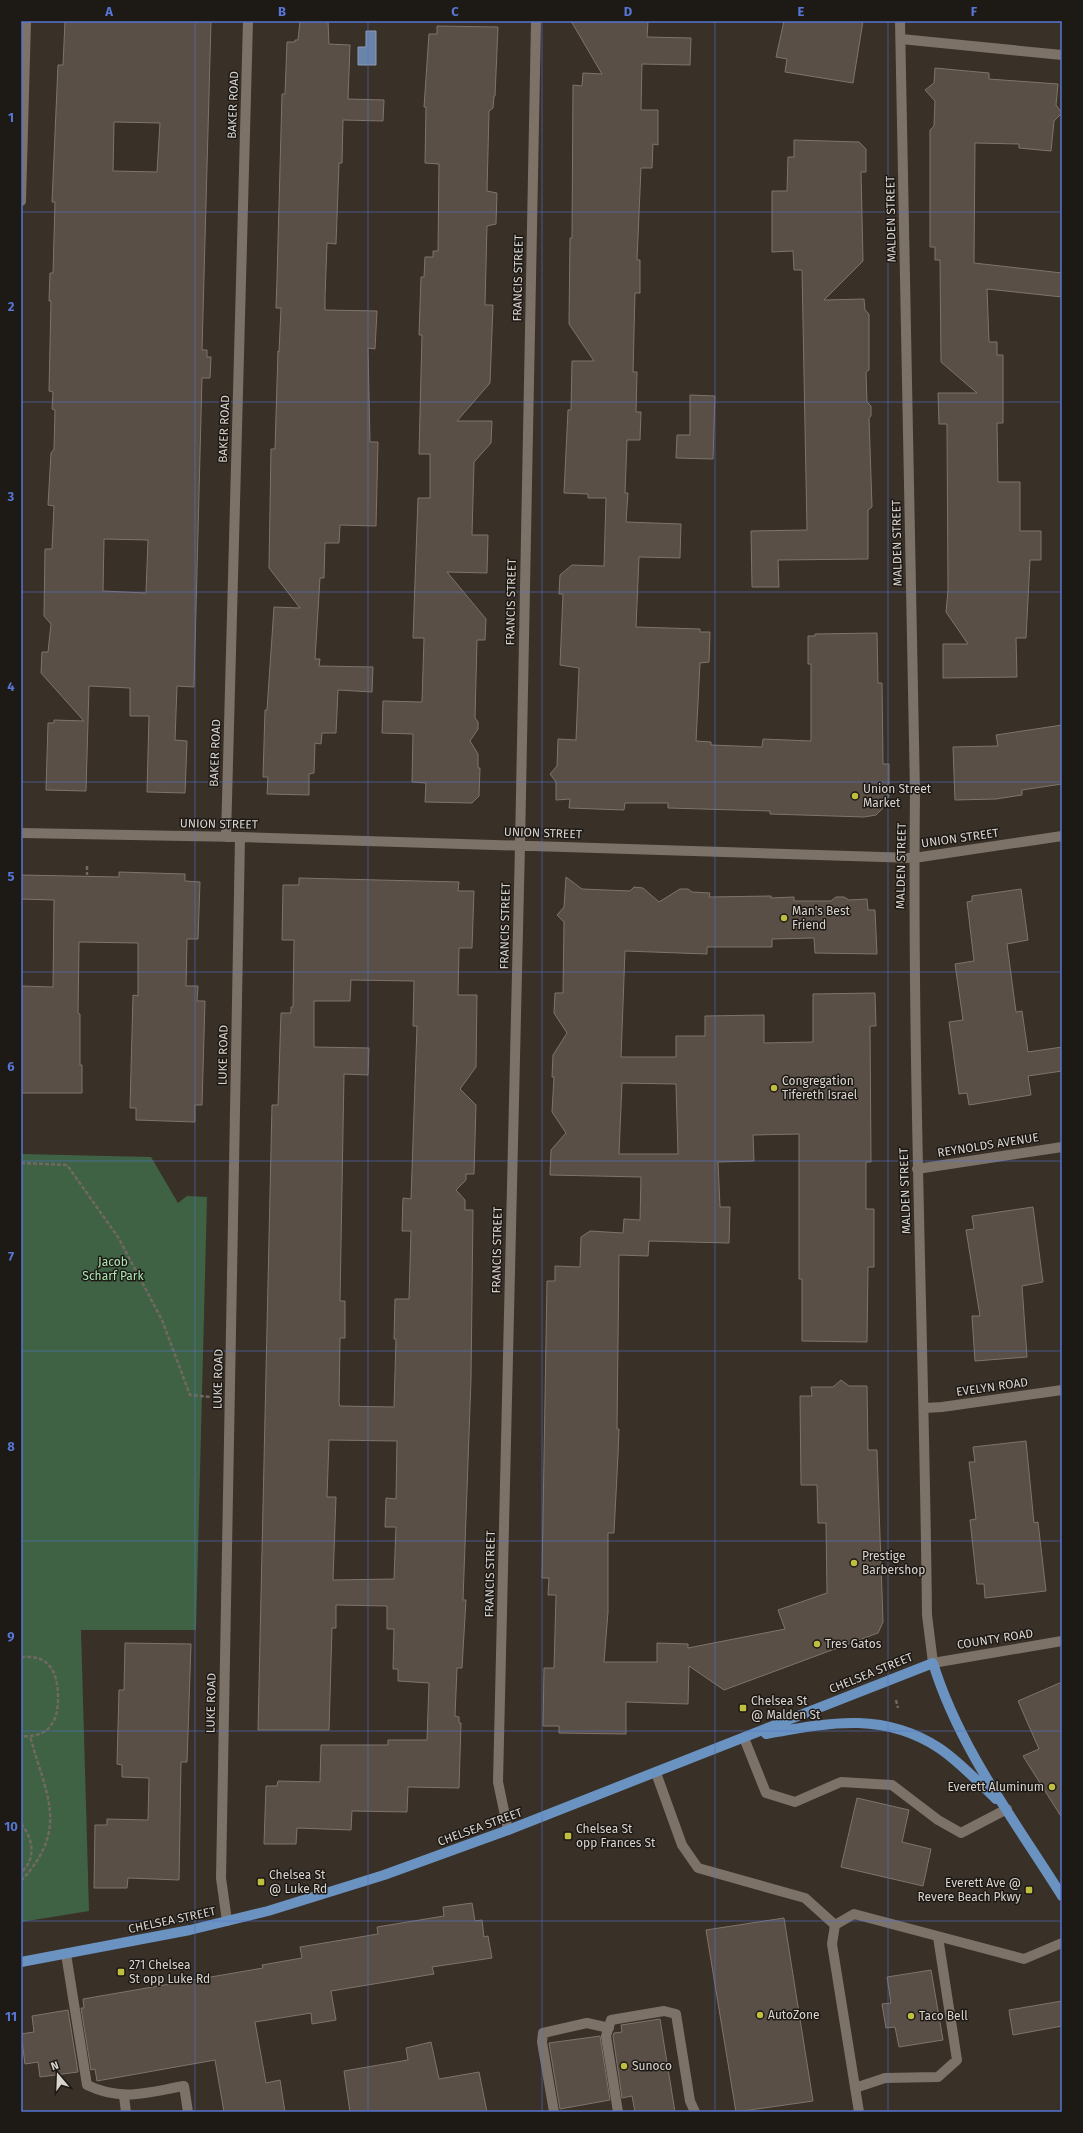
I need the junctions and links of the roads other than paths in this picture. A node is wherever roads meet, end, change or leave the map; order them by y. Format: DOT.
graph roads {
  1 [pos="26,21"];
  2 [pos="248,21"];
  3 [pos="536,21"];
  4 [pos="900,21"];
  5 [pos="901,39"];
  6 [pos="1062,55"];
  7 [pos="21,201"];
  8 [pos="21,834"];
  9 [pos="1062,836"];
  10 [pos="226,837"];
  11 [pos="240,837"];
  12 [pos="520,845"];
  13 [pos="914,858"];
  14 [pos="1062,1147"];
  15 [pos="917,1169"];
  16 [pos="1062,1390"];
  17 [pos="925,1408"];
  18 [pos="1062,1641"];
  19 [pos="932,1663"];
  20 [pos="744,1738"];
  21 [pos="656,1773"];
  22 [pos="1007,1809"];
  23 [pos="508,1830"];
  24 [pos="1062,1896"];
  25 [pos="227,1921"];
  26 [pos="835,1925"];
  27 [pos="938,1937"];
  28 [pos="1062,1943"];
  29 [pos="66,1954"];
  30 [pos="21,1962"];
  31 [pos="609,2028"];
  32 [pos="855,2088"];
  33 [pos="124,2096"];
  34 [pos="126,2112"];
  35 [pos="188,2112"];
  36 [pos="554,2112"];
  37 [pos="618,2112"];
  38 [pos="695,2112"];
  39 [pos="859,2112"];
  1 -- 7 [label="street"];
  2 -- 10 [label="street, BAKER ROAD"];
  3 -- 12 [label="street, FRANCIS STREET"];
  4 -- 5 [label="street, MALDEN STREET"];
  5 -- 6 [label="street"];
  5 -- 13 [label="street, MALDEN STREET"];
  8 -- 10 [label="street, UNION STREET"];
  9 -- 13 [label="street, UNION STREET"];
  10 -- 11 [label="street, UNION STREET"];
  11 -- 12 [label="street, UNION STREET"];
  11 -- 25 [label="street, LUKE ROAD"];
  12 -- 13 [label="street, UNION STREET"];
  12 -- 23 [label="street, FRANCIS STREET"];
  13 -- 15 [label="street, MALDEN STREET"];
  14 -- 15 [label="street, REYNOLDS AVENUE"];
  15 -- 17 [label="street, MALDEN STREET"];
  16 -- 17 [label="street, EVELYN ROAD"];
  17 -- 19 [label="street, MALDEN STREET"];
  18 -- 19 [label="street, COUNTY ROAD"];
  19 -- 20 [label="main road, CHELSEA STREET"];
  19 -- 22 [label="main road"];
  20 -- 21 [label="main road, CHELSEA STREET"];
  20 -- 22 [label="main road"];
  20 -- 22 [label="street"];
  21 -- 23 [label="main road, CHELSEA STREET"];
  21 -- 26 [label="street"];
  22 -- 24 [label="main road"];
  23 -- 25 [label="main road, CHELSEA STREET"];
  25 -- 29 [label="main road, CHELSEA STREET"];
  26 -- 27 [label="street"];
  26 -- 32 [label="street"];
  27 -- 28 [label="street"];
  27 -- 32 [label="street"];
  29 -- 30 [label="main road, CHELSEA STREET"];
  29 -- 33 [label="street"];
  31 -- 36 [label="street"];
  31 -- 37 [label="street"];
  31 -- 38 [label="street"];
  32 -- 39 [label="street"];
  33 -- 34 [label="street"];
  33 -- 35 [label="street"];
}
